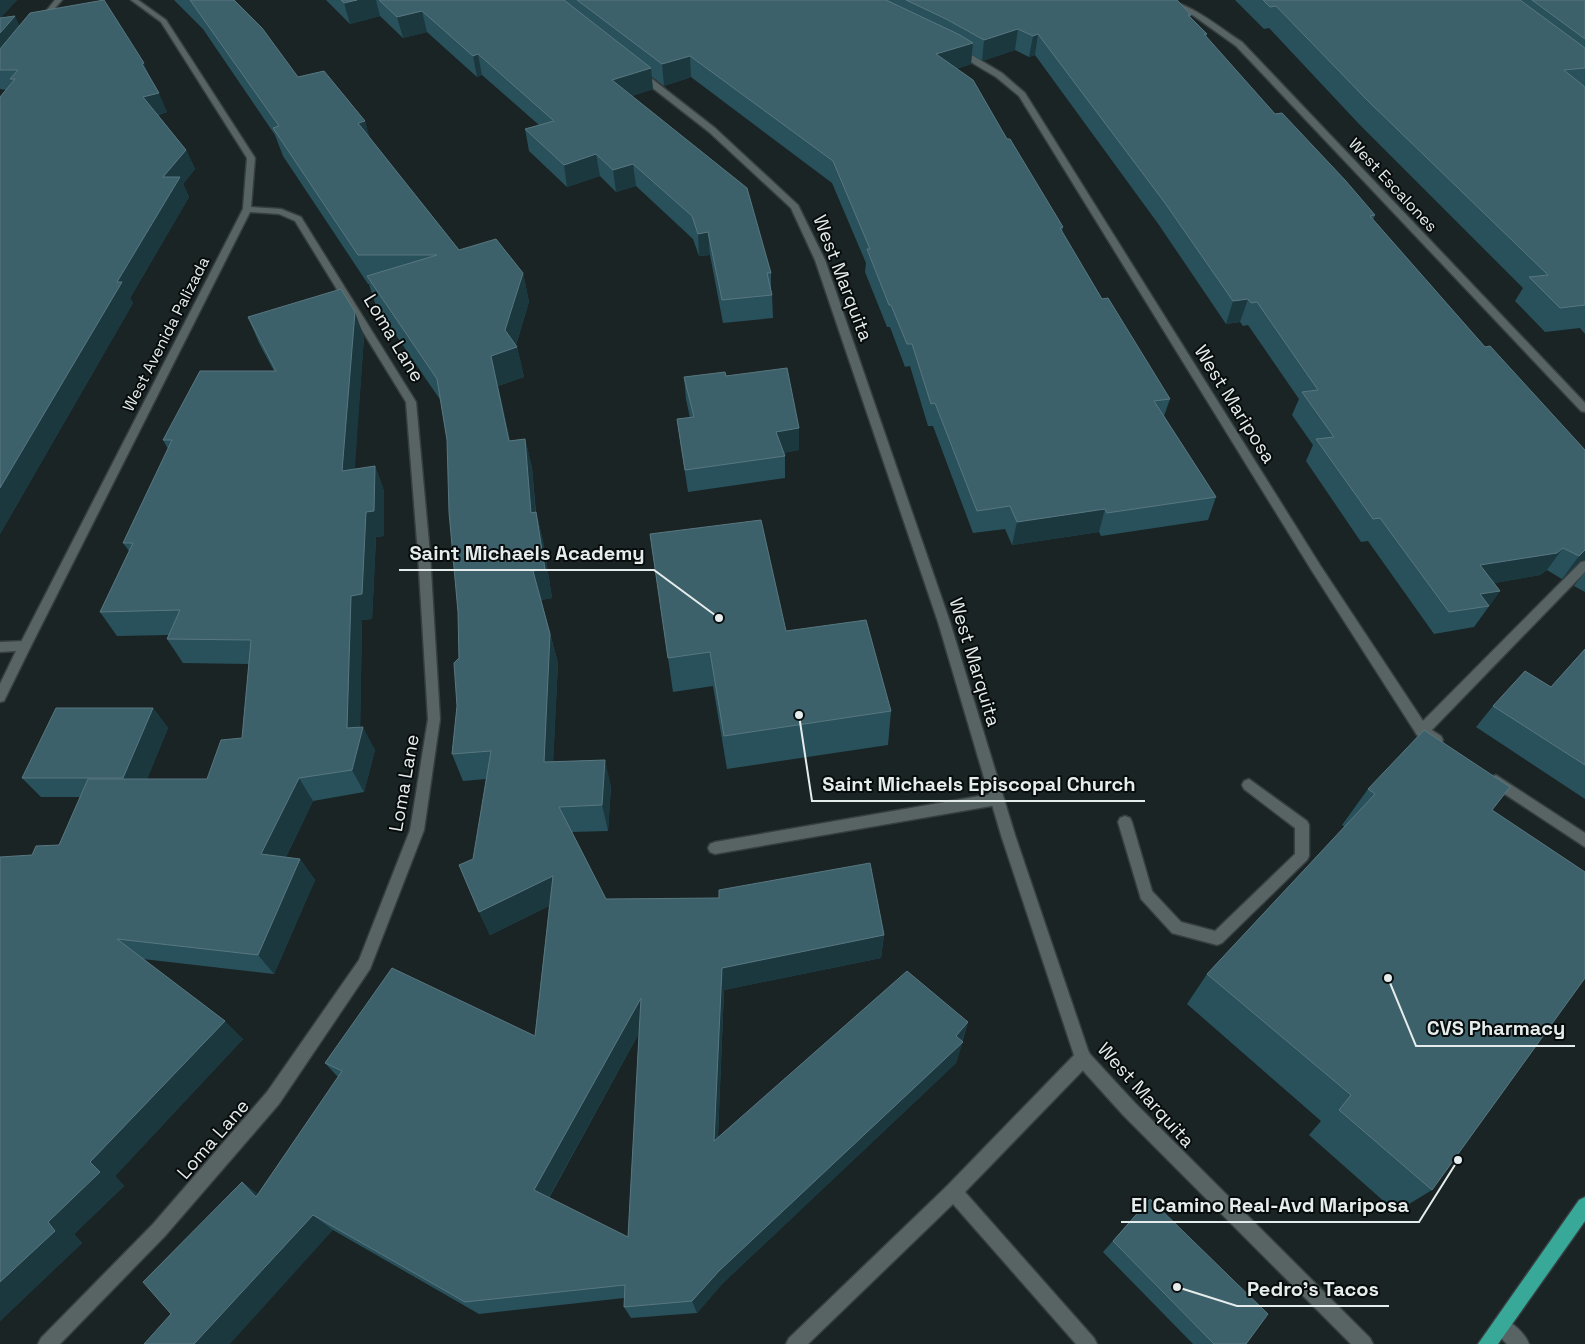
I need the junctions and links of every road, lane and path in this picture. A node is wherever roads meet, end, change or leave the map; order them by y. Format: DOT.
graph roads {
  1 [pos="59,0"];
  2 [pos="134,0"];
  3 [pos="1165,0"];
  4 [pos="37,27"];
  5 [pos="945,44"];
  6 [pos="630,65"];
  7 [pos="247,209"];
  8 [pos="1585,409"];
  9 [pos="1585,565"];
  10 [pos="25,646"];
  11 [pos="0,647"];
  12 [pos="0,697"];
  13 [pos="1422,731"];
  14 [pos="1446,747"];
  15 [pos="1487,775"];
  16 [pos="1249,785"];
  17 [pos="997,800"];
  18 [pos="1125,822"];
  19 [pos="1585,841"];
  20 [pos="715,848"];
  21 [pos="1083,1058"];
  22 [pos="953,1192"];
  23 [pos="1585,1206"];
  24 [pos="1500,1326"];
  25 [pos="46,1344"];
  26 [pos="795,1344"];
  27 [pos="1088,1344"];
  28 [pos="1364,1344"];
  29 [pos="1487,1344"];
  30 [pos="1520,1344"];
  1 -- 4 [label="street"];
  2 -- 7 [label="street, West Avenida Palizada"];
  3 -- 8 [label="street, West Escalones"];
  5 -- 13 [label="street, West Mariposa"];
  6 -- 17 [label="street, West Marquita"];
  7 -- 10 [label="street, West Avenida Palizada"];
  7 -- 25 [label="street, Loma Lane"];
  9 -- 13 [label="street"];
  10 -- 11 [label="street"];
  10 -- 12 [label="street, West Avenida Palizada"];
  13 -- 14 [label="street, West Mariposa"];
  15 -- 19 [label="street"];
  16 -- 18 [label="street"];
  17 -- 20 [label="street"];
  17 -- 21 [label="street, West Marquita"];
  21 -- 22 [label="street"];
  21 -- 28 [label="street, West Marquita"];
  22 -- 26 [label="street"];
  22 -- 27 [label="street"];
  23 -- 24 [label="main road"];
  24 -- 29 [label="main road"];
  24 -- 30 [label="street"];
}
